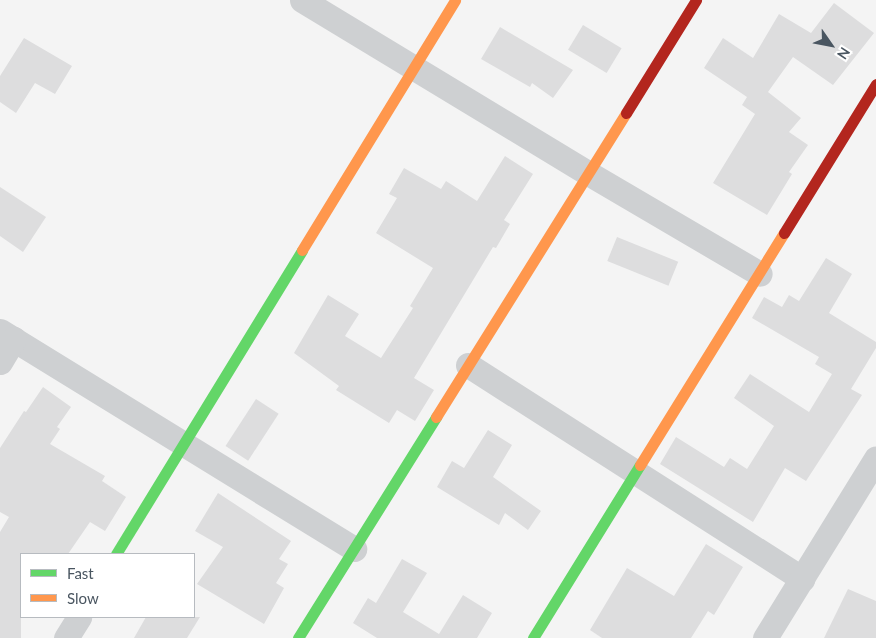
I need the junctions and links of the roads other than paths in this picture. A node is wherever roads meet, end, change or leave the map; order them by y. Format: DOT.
graph roads {
  1 [pos="302,0"];
  2 [pos="455,0"];
  3 [pos="696,0"];
  4 [pos="414,68"];
  5 [pos="876,84"];
  6 [pos="588,173"];
  7 [pos="760,274"];
  8 [pos="7,335"];
  9 [pos="0,362"];
  10 [pos="468,365"];
  11 [pos="182,442"];
  12 [pos="876,458"];
  13 [pos="635,472"];
  14 [pos="354,549"];
  15 [pos="117,553"];
  16 [pos="802,579"];
  17 [pos="78,618"];
  18 [pos="66,638"];
  19 [pos="298,638"];
  20 [pos="533,638"];
  21 [pos="766,638"];
  1 -- 4 [label="street"];
  2 -- 4 [label="street"];
  3 -- 6 [label="street"];
  4 -- 6 [label="street"];
  4 -- 11 [label="street"];
  5 -- 7 [label="street"];
  6 -- 7 [label="street"];
  6 -- 10 [label="street"];
  7 -- 13 [label="street"];
  8 -- 9 [label="street"];
  8 -- 11 [label="street"];
  10 -- 13 [label="street"];
  10 -- 14 [label="street"];
  11 -- 14 [label="street"];
  11 -- 15 [label="street"];
  12 -- 16 [label="street"];
  13 -- 16 [label="street"];
  13 -- 20 [label="street"];
  14 -- 19 [label="street"];
  16 -- 21 [label="street"];
  17 -- 18 [label="street"];
}
